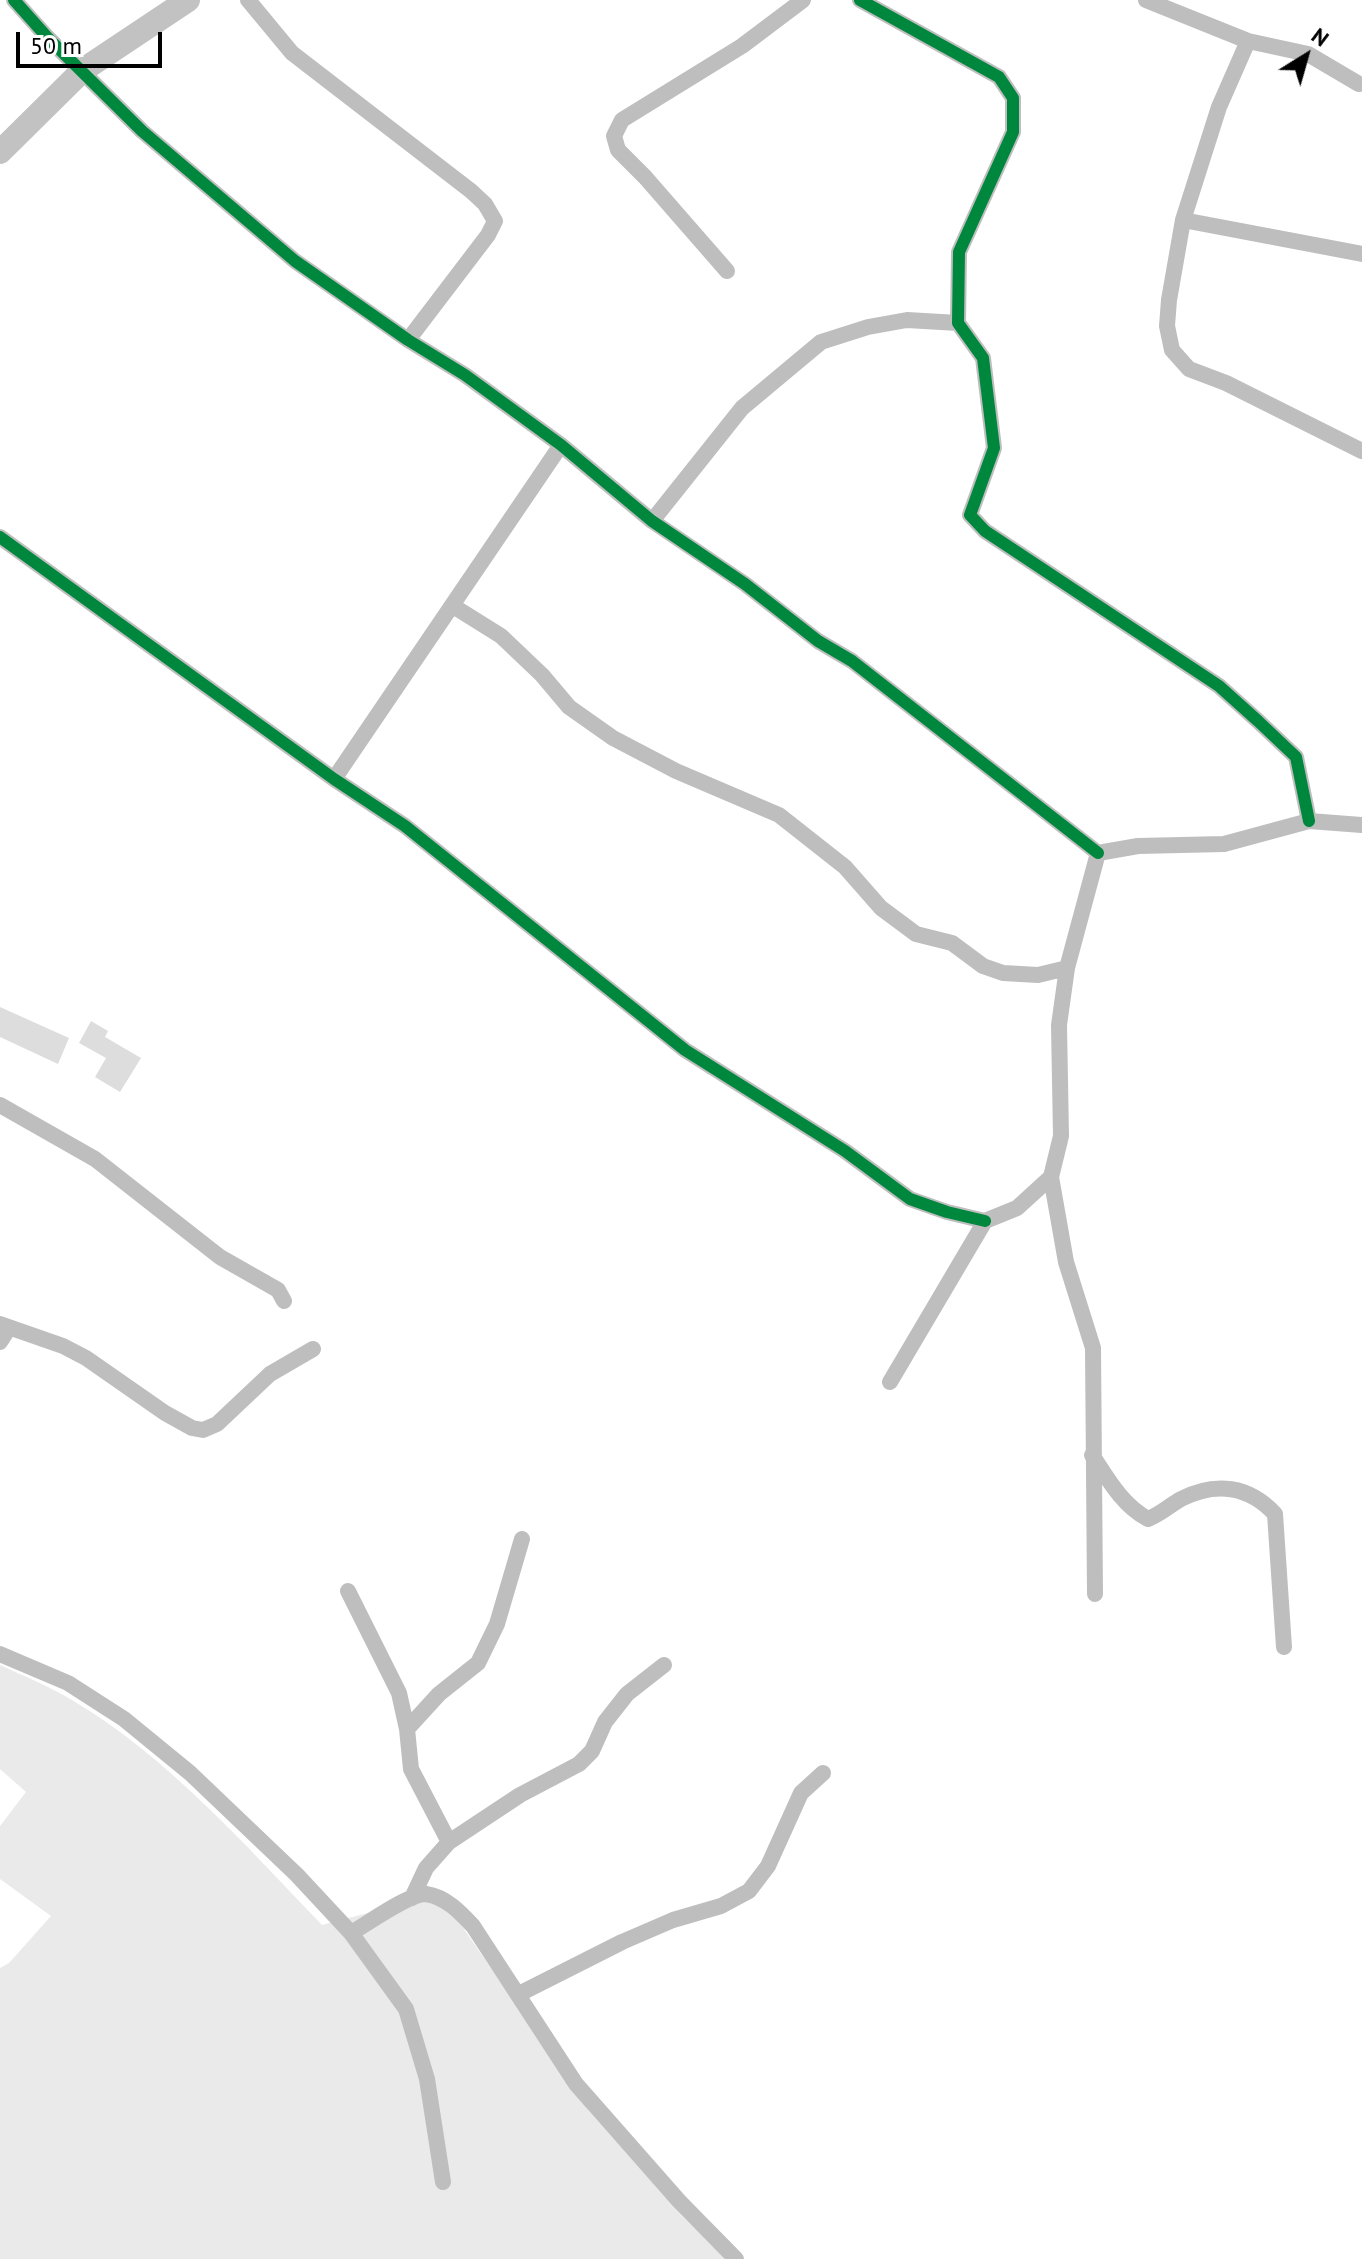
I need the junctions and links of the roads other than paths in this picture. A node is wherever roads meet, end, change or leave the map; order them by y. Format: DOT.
graph roads {
  1 [pos="14,0"];
  2 [pos="188,0"];
  3 [pos="248,0"];
  4 [pos="803,0"];
  5 [pos="860,0"];
  6 [pos="1146,0"];
  7 [pos="1248,41"];
  8 [pos="83,70"];
  9 [pos="1359,84"];
  10 [pos="0,152"];
  11 [pos="1183,220"];
  12 [pos="1362,254"];
  13 [pos="727,271"];
  14 [pos="958,323"];
  15 [pos="408,340"];
  16 [pos="561,445"];
  17 [pos="1362,451"];
  18 [pos="652,521"];
  19 [pos="0,537"];
  20 [pos="453,606"];
  21 [pos="334,779"];
  22 [pos="1309,821"];
  23 [pos="1362,825"];
  24 [pos="1098,853"];
  25 [pos="1067,968"];
  26 [pos="0,1105"];
  27 [pos="1051,1177"];
  28 [pos="985,1221"];
  29 [pos="284,1301"];
  30 [pos="3,1331"];
  31 [pos="313,1349"];
  32 [pos="890,1382"];
  33 [pos="1092,1455"];
  34 [pos="522,1539"];
  35 [pos="348,1591"];
  36 [pos="1095,1594"];
  37 [pos="1284,1647"];
  38 [pos="0,1654"];
  39 [pos="664,1665"];
  40 [pos="407,1729"];
  41 [pos="823,1773"];
  42 [pos="449,1842"];
  43 [pos="412,1898"];
  44 [pos="351,1933"];
  45 [pos="519,1994"];
  46 [pos="443,2182"];
  47 [pos="736,2259"];
  1 -- 8 [label="street"];
  2 -- 8 [label="street"];
  3 -- 15 [label="street"];
  4 -- 13 [label="street"];
  5 -- 14 [label="street"];
  6 -- 7 [label="street"];
  7 -- 9 [label="street"];
  7 -- 11 [label="street"];
  8 -- 10 [label="street"];
  8 -- 15 [label="street"];
  11 -- 12 [label="street"];
  11 -- 17 [label="street"];
  14 -- 18 [label="street"];
  14 -- 22 [label="street"];
  15 -- 16 [label="street"];
  16 -- 18 [label="street"];
  16 -- 20 [label="street"];
  18 -- 24 [label="street"];
  19 -- 21 [label="street"];
  20 -- 21 [label="street"];
  20 -- 25 [label="street"];
  21 -- 28 [label="street"];
  22 -- 23 [label="street"];
  22 -- 24 [label="street"];
  24 -- 25 [label="street"];
  25 -- 27 [label="street"];
  26 -- 29 [label="street"];
  27 -- 28 [label="street"];
  27 -- 33 [label="street"];
  28 -- 32 [label="street"];
  30 -- 31 [label="street"];
  33 -- 36 [label="street"];
  33 -- 37 [label="street"];
  34 -- 40 [label="street"];
  35 -- 40 [label="street"];
  38 -- 44 [label="street"];
  39 -- 42 [label="street"];
  40 -- 42 [label="street"];
  41 -- 45 [label="street"];
  42 -- 43 [label="street"];
  43 -- 44 [label="street"];
  43 -- 45 [label="street"];
  44 -- 46 [label="street"];
  45 -- 47 [label="street"];
}
